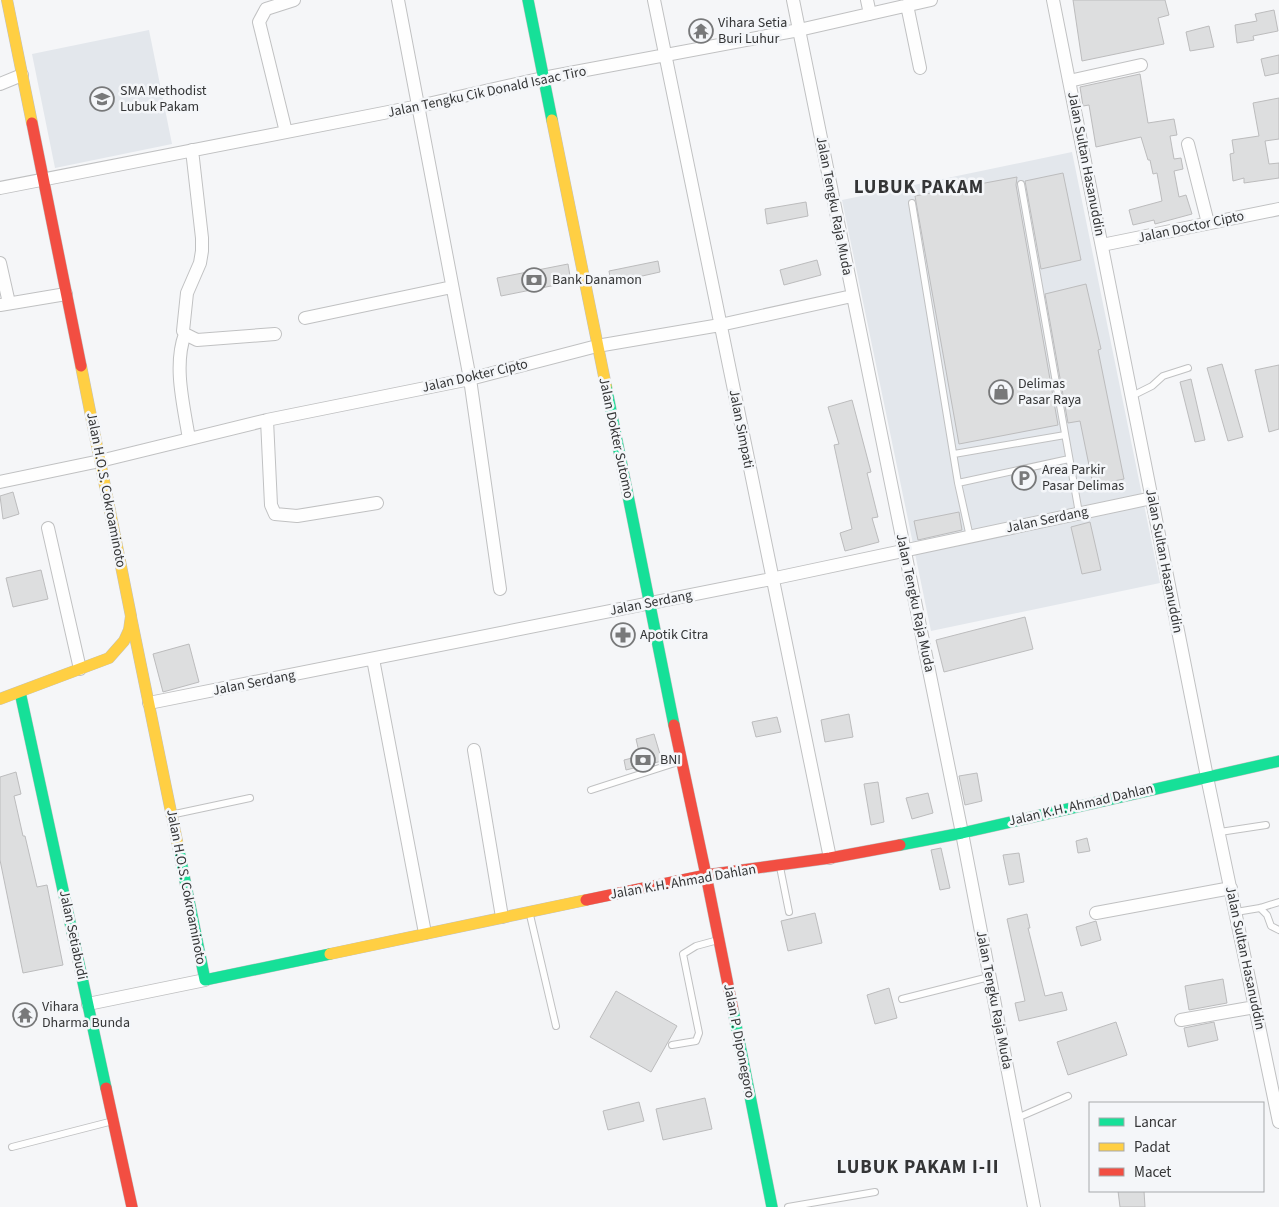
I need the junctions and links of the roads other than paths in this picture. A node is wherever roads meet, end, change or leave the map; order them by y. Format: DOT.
graph roads {
  1 [pos="7,0"];
  2 [pos="294,0"];
  3 [pos="398,0"];
  4 [pos="528,0"];
  5 [pos="654,0"];
  6 [pos="793,0"];
  7 [pos="867,0"];
  8 [pos="931,0"];
  9 [pos="1053,0"];
  10 [pos="907,6"];
  11 [pos="870,14"];
  12 [pos="799,30"];
  13 [pos="666,57"];
  14 [pos="1141,66"];
  15 [pos="920,68"];
  16 [pos="22,75"];
  17 [pos="544,78"];
  18 [pos="1069,81"];
  19 [pos="0,84"];
  20 [pos="419,106"];
  21 [pos="286,132"];
  22 [pos="1188,144"];
  23 [pos="192,150"];
  24 [pos="43,178"];
  25 [pos="1021,184"];
  26 [pos="0,188"];
  27 [pos="912,203"];
  28 [pos="1279,209"];
  29 [pos="1208,223"];
  30 [pos="1102,245"];
  31 [pos="0,263"];
  32 [pos="452,287"];
  33 [pos="66,294"];
  34 [pos="852,296"];
  35 [pos="4,304"];
  36 [pos="305,318"];
  37 [pos="720,325"];
  38 [pos="185,334"];
  39 [pos="275,334"];
  40 [pos="597,346"];
  41 [pos="1188,368"];
  42 [pos="470,379"];
  43 [pos="1132,396"];
  44 [pos="267,420"];
  45 [pos="1065,435"];
  46 [pos="189,439"];
  47 [pos="954,454"];
  48 [pos="1069,459"];
  49 [pos="100,461"];
  50 [pos="0,482"];
  51 [pos="958,483"];
  52 [pos="1152,498"];
  53 [pos="377,503"];
  54 [pos="1079,513"];
  55 [pos="48,528"];
  56 [pos="970,537"];
  57 [pos="904,550"];
  58 [pos="771,579"];
  59 [pos="500,589"];
  60 [pos="650,604"];
  61 [pos="131,616"];
  62 [pos="373,659"];
  63 [pos="120,661"];
  64 [pos="80,669"];
  65 [pos="145,683"];
  66 [pos="20,692"];
  67 [pos="0,699"];
  68 [pos="149,704"];
  69 [pos="474,750"];
  70 [pos="681,761"];
  71 [pos="1279,761"];
  72 [pos="1207,777"];
  73 [pos="591,790"];
  74 [pos="250,798"];
  75 [pos="171,815"];
  76 [pos="1266,825"];
  77 [pos="962,832"];
  78 [pos="1220,832"];
  79 [pos="830,858"];
  80 [pos="779,865"];
  81 [pos="706,875"];
  82 [pos="1231,888"];
  83 [pos="1279,902"];
  84 [pos="1260,908"];
  85 [pos="530,912"];
  86 [pos="790,912"];
  87 [pos="1236,912"];
  88 [pos="1096,913"];
  89 [pos="502,917"];
  90 [pos="1279,930"];
  91 [pos="425,933"];
  92 [pos="719,940"];
  93 [pos="989,977"];
  94 [pos="205,980"];
  95 [pos="902,999"];
  96 [pos="88,1004"];
  97 [pos="1255,1007"];
  98 [pos="1181,1020"];
  99 [pos="556,1026"];
  100 [pos="672,1045"];
  101 [pos="1068,1096"];
  102 [pos="1017,1118"];
  103 [pos="113,1121"];
  104 [pos="1279,1122"];
  105 [pos="12,1147"];
  106 [pos="875,1192"];
  107 [pos="132,1207"];
  108 [pos="772,1207"];
  109 [pos="788,1207"];
  110 [pos="1034,1207"];
  1 -- 16 [label="main road, Jalan H.O.S. Cokroaminoto"];
  2 -- 21 [label="street"];
  3 -- 20 [label="street"];
  4 -- 17 [label="main road, Jalan Dokter Sutomo"];
  5 -- 13 [label="street, Jalan Simpati"];
  6 -- 12 [label="street, Jalan Tengku Raja Muda"];
  7 -- 11 [label="street"];
  8 -- 10 [label="street, Jalan Tengku Cik Donald Isaac Tiro"];
  9 -- 18 [label="street, Jalan Sultan Hasanuddin"];
  10 -- 11 [label="street, Jalan Tengku Cik Donald Isaac Tiro"];
  10 -- 15 [label="street"];
  11 -- 12 [label="street, Jalan Tengku Cik Donald Isaac Tiro"];
  12 -- 13 [label="street, Jalan Tengku Cik Donald Isaac Tiro"];
  12 -- 34 [label="street, Jalan Tengku Raja Muda"];
  13 -- 17 [label="street, Jalan Tengku Cik Donald Isaac Tiro"];
  13 -- 37 [label="street, Jalan Simpati"];
  14 -- 18 [label="street"];
  16 -- 19 [label="street"];
  16 -- 24 [label="main road, Jalan H.O.S. Cokroaminoto"];
  17 -- 20 [label="street, Jalan Tengku Cik Donald Isaac Tiro"];
  17 -- 40 [label="main road, Jalan Dokter Sutomo"];
  18 -- 30 [label="street, Jalan Sultan Hasanuddin"];
  20 -- 21 [label="street, Jalan Tengku Cik Donald Isaac Tiro"];
  20 -- 32 [label="street"];
  21 -- 23 [label="street, Jalan Tengku Cik Donald Isaac Tiro"];
  22 -- 29 [label="street"];
  23 -- 24 [label="street, Jalan Tengku Cik Donald Isaac Tiro"];
  23 -- 38 [label="street"];
  24 -- 26 [label="street, Jalan Tengku Cik Donald Isaac Tiro"];
  24 -- 33 [label="main road, Jalan H.O.S. Cokroaminoto"];
  25 -- 45 [label="lane"];
  27 -- 47 [label="lane"];
  28 -- 29 [label="street, Jalan Doctor Cipto"];
  29 -- 30 [label="street, Jalan Doctor Cipto"];
  30 -- 43 [label="street, Jalan Sultan Hasanuddin"];
  31 -- 35 [label="street"];
  32 -- 36 [label="street"];
  32 -- 42 [label="street"];
  33 -- 35 [label="street"];
  33 -- 49 [label="main road, Jalan H.O.S. Cokroaminoto"];
  34 -- 37 [label="street, Jalan Dokter Cipto"];
  34 -- 57 [label="street, Jalan Tengku Raja Muda"];
  37 -- 40 [label="street, Jalan Dokter Cipto"];
  37 -- 58 [label="street, Jalan Simpati"];
  38 -- 39 [label="street"];
  38 -- 46 [label="street"];
  40 -- 42 [label="street, Jalan Dokter Cipto"];
  40 -- 60 [label="main road, Jalan Dokter Sutomo"];
  41 -- 43 [label="lane"];
  42 -- 44 [label="street, Jalan Dokter Cipto"];
  42 -- 59 [label="street"];
  43 -- 52 [label="street, Jalan Sultan Hasanuddin"];
  44 -- 46 [label="street, Jalan Dokter Cipto"];
  44 -- 53 [label="street"];
  45 -- 47 [label="lane"];
  45 -- 48 [label="lane"];
  46 -- 49 [label="street, Jalan Dokter Cipto"];
  47 -- 51 [label="lane"];
  48 -- 51 [label="lane"];
  48 -- 54 [label="lane"];
  49 -- 50 [label="street, Jalan Dokter Cipto"];
  49 -- 61 [label="main road, Jalan H.O.S. Cokroaminoto"];
  51 -- 56 [label="lane"];
  52 -- 54 [label="street, Jalan Serdang"];
  52 -- 72 [label="street, Jalan Sultan Hasanuddin"];
  54 -- 56 [label="street, Jalan Serdang"];
  55 -- 64 [label="street"];
  56 -- 57 [label="street, Jalan Serdang"];
  57 -- 58 [label="street, Jalan Serdang"];
  57 -- 77 [label="street, Jalan Tengku Raja Muda"];
  58 -- 60 [label="street, Jalan Serdang"];
  58 -- 79 [label="street, Jalan Simpati"];
  60 -- 62 [label="street, Jalan Serdang"];
  60 -- 70 [label="main road, Jalan Dokter Sutomo"];
  61 -- 63 [label="main road"];
  61 -- 65 [label="main road, Jalan H.O.S. Cokroaminoto"];
  62 -- 68 [label="street, Jalan Serdang"];
  62 -- 91 [label="street"];
  63 -- 64 [label="main road"];
  63 -- 65 [label="main road"];
  64 -- 66 [label="main road"];
  65 -- 68 [label="main road, Jalan H.O.S. Cokroaminoto"];
  66 -- 67 [label="main road"];
  66 -- 96 [label="main road, Jalan Setiabudi"];
  68 -- 75 [label="main road, Jalan H.O.S. Cokroaminoto"];
  69 -- 89 [label="street"];
  70 -- 73 [label="lane"];
  70 -- 81 [label="main road, Jalan Dokter Sutomo"];
  71 -- 72 [label="main road, Jalan K.H. Ahmad Dahlan"];
  72 -- 77 [label="main road, Jalan K.H. Ahmad Dahlan"];
  72 -- 78 [label="street, Jalan Sultan Hasanuddin"];
  74 -- 75 [label="lane"];
  75 -- 94 [label="main road, Jalan H.O.S. Cokroaminoto"];
  76 -- 78 [label="lane"];
  77 -- 79 [label="main road, Jalan K.H. Ahmad Dahlan"];
  77 -- 93 [label="street, Jalan Tengku Raja Muda"];
  78 -- 82 [label="street, Jalan Sultan Hasanuddin"];
  79 -- 80 [label="main road, Jalan K.H. Ahmad Dahlan"];
  80 -- 81 [label="main road, Jalan K.H. Ahmad Dahlan"];
  80 -- 86 [label="lane"];
  81 -- 85 [label="main road, Jalan K.H. Ahmad Dahlan"];
  81 -- 92 [label="main road, Jalan P. Diponegoro"];
  82 -- 87 [label="street, Jalan Sultan Hasanuddin"];
  82 -- 88 [label="street"];
  83 -- 84 [label="lane"];
  84 -- 87 [label="lane"];
  84 -- 90 [label="lane"];
  85 -- 89 [label="main road, Jalan K.H. Ahmad Dahlan"];
  85 -- 99 [label="lane"];
  87 -- 97 [label="street, Jalan Sultan Hasanuddin"];
  89 -- 91 [label="main road, Jalan K.H. Ahmad Dahlan"];
  91 -- 94 [label="main road, Jalan K.H. Ahmad Dahlan"];
  92 -- 100 [label="lane"];
  92 -- 108 [label="main road, Jalan P. Diponegoro"];
  93 -- 95 [label="lane"];
  93 -- 102 [label="street, Jalan Tengku Raja Muda"];
  94 -- 96 [label="street, Jalan K.H. Ahmad Dahlan"];
  96 -- 103 [label="main road, Jalan Setiabudi"];
  97 -- 98 [label="street"];
  97 -- 104 [label="street, Jalan Sultan Hasanuddin"];
  101 -- 102 [label="lane"];
  102 -- 110 [label="street, Jalan Tengku Raja Muda"];
  103 -- 105 [label="lane"];
  103 -- 107 [label="main road, Jalan Setiabudi"];
  106 -- 109 [label="lane"];
}
